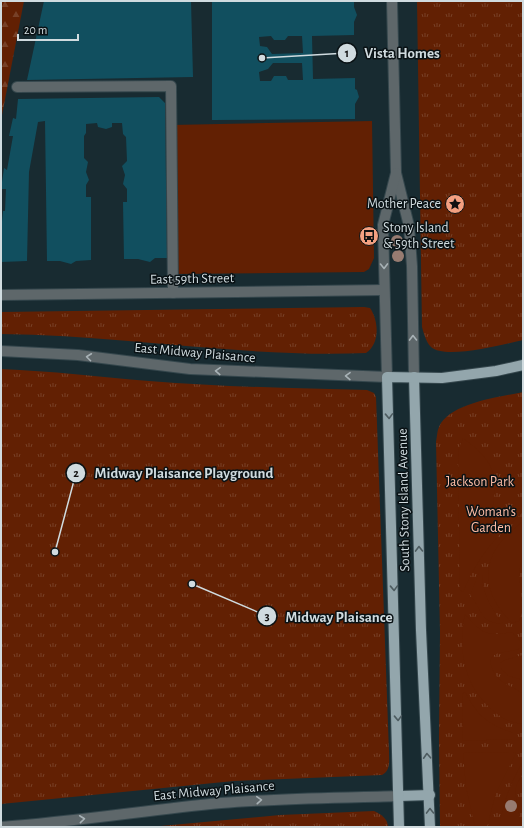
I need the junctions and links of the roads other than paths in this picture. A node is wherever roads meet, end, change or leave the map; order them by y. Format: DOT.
graph roads {
  1 [pos="392,1"];
  2 [pos="17,87"];
  3 [pos="396,173"];
  4 [pos="384,290"];
  5 [pos="173,293"];
  6 [pos="1,295"];
  7 [pos="1,351"];
  8 [pos="523,365"];
  9 [pos="387,377"];
  10 [pos="414,378"];
  11 [pos="430,795"];
  12 [pos="399,796"];
  13 [pos="1,826"];
  14 [pos="399,827"];
  15 [pos="430,827"];
  1 -- 3 [label="street, South Stony Island Avenue"];
  2 -- 5 [label="street"];
  3 -- 4 [label="street, South Stony Island Avenue, one-way"];
  10 -- 3 [label="street, South Stony Island Avenue, one-way"];
  4 -- 5 [label="street, East 59th Street"];
  4 -- 9 [label="street, South Stony Island Avenue"];
  5 -- 6 [label="street, East 59th Street"];
  9 -- 7 [label="street, East Midway Plaisance, one-way"];
  8 -- 10 [label="main road"];
  9 -- 10 [label="main road"];
  9 -- 12 [label="main road, South Stony Island Avenue, one-way"];
  11 -- 10 [label="main road, South Stony Island Avenue, one-way"];
  11 -- 12 [label="main road, East Midway Plaisance"];
  15 -- 11 [label="main road, South Stony Island Avenue, one-way"];
  13 -- 12 [label="street, East Midway Plaisance, one-way"];
  12 -- 14 [label="main road, South Stony Island Avenue"];
}
